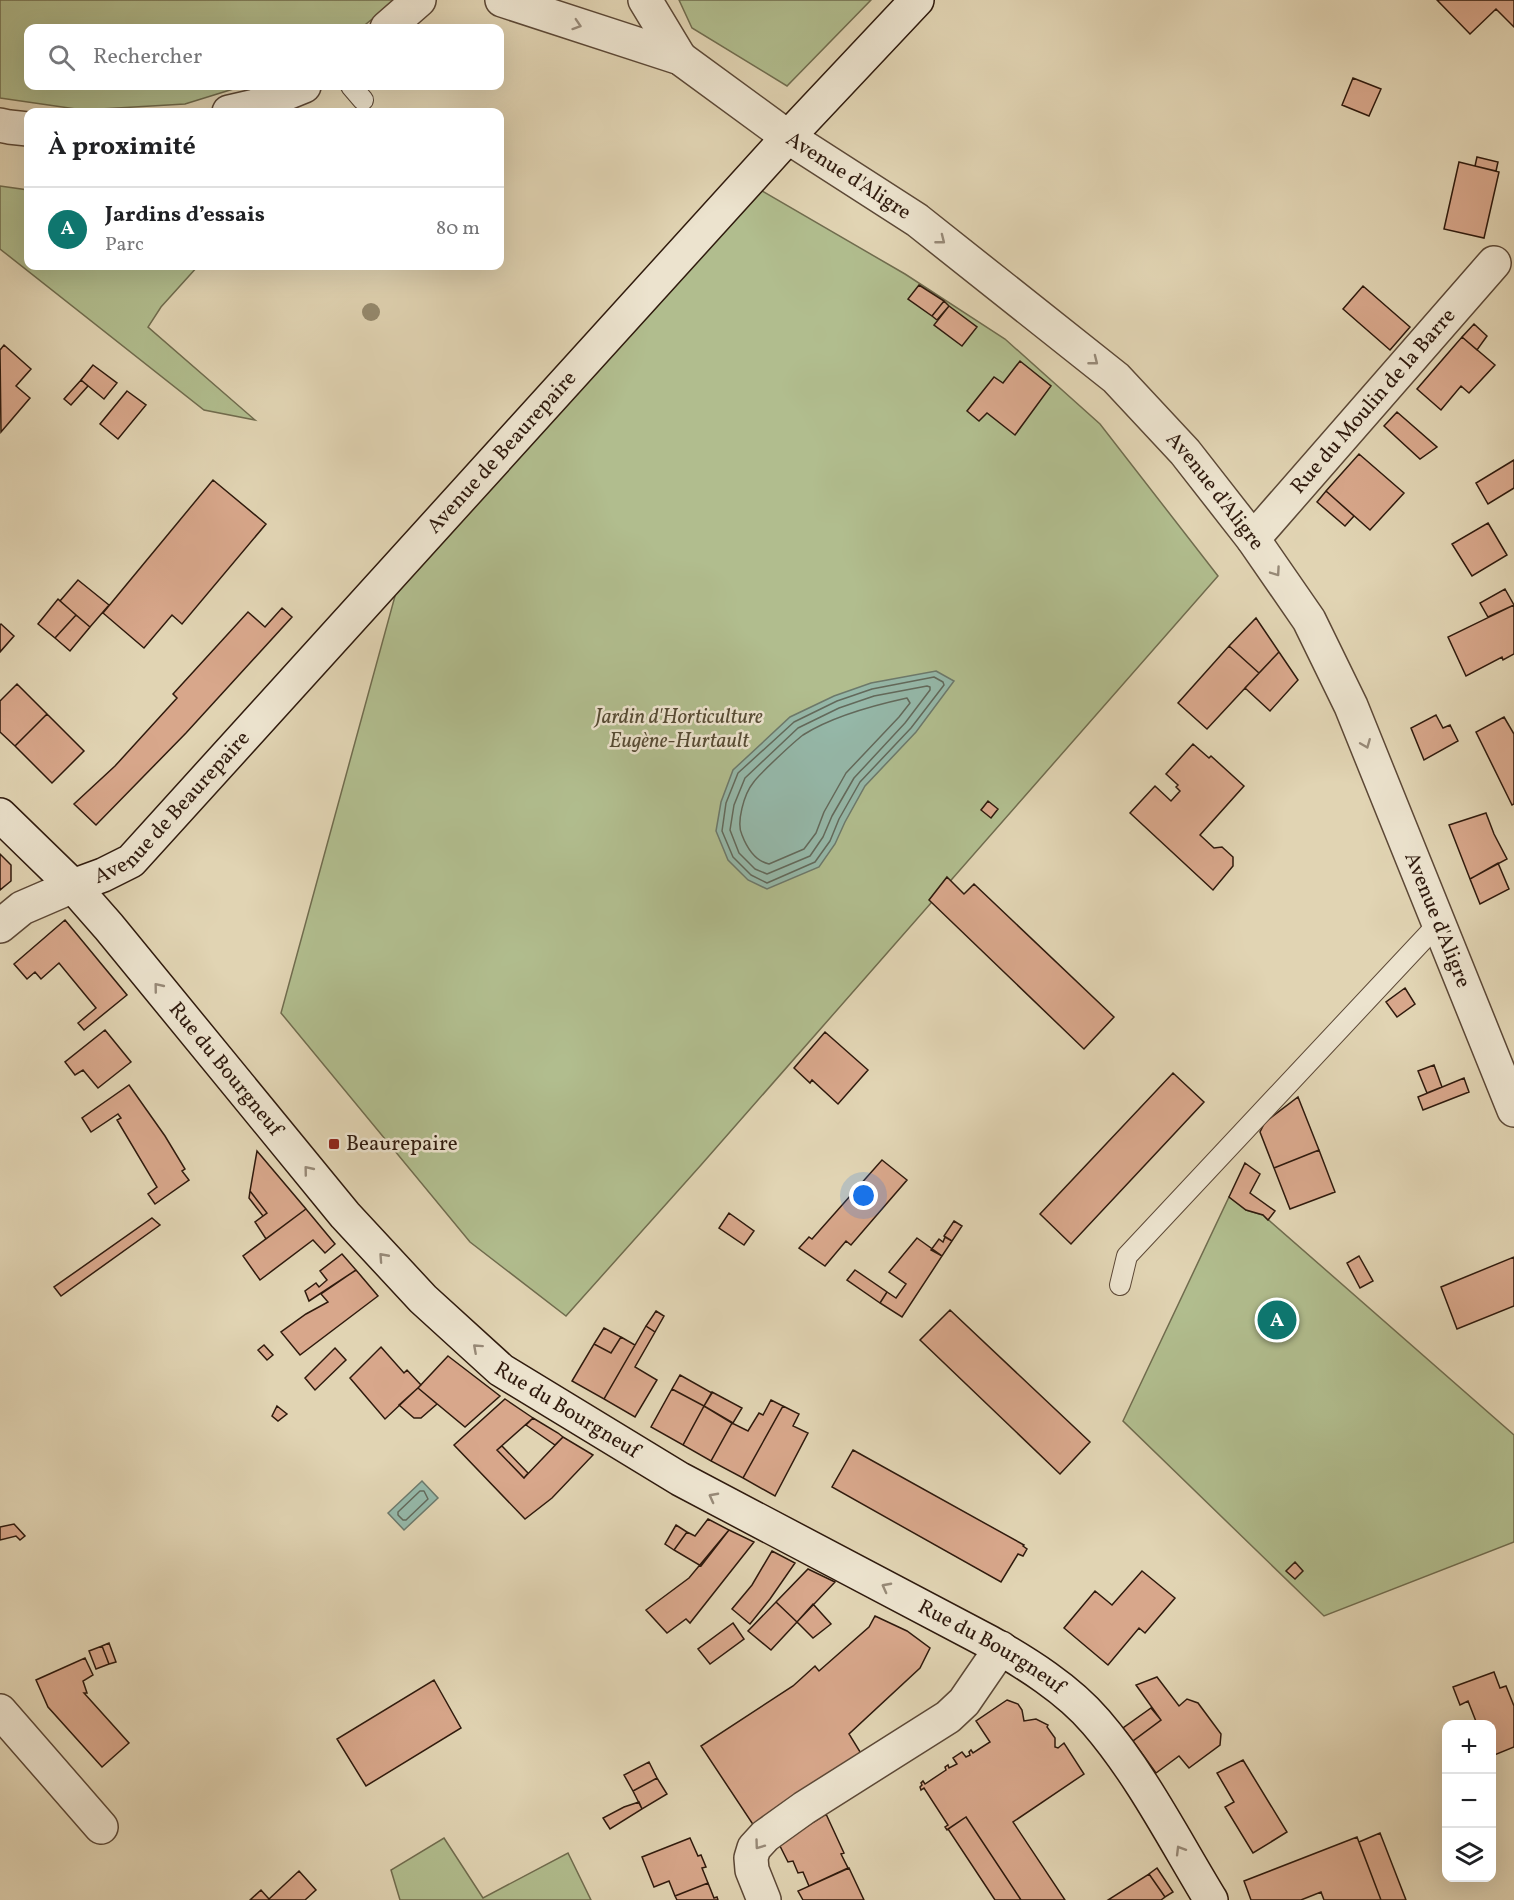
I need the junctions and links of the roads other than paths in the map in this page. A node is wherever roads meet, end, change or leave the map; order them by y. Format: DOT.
graph roads {
  1 [pos="419,0"];
  2 [pos="502,0"];
  3 [pos="645,0"];
  4 [pos="917,0"];
  5 [pos="392,24"];
  6 [pos="680,58"];
  7 [pos="294,90"];
  8 [pos="247,108"];
  9 [pos="0,125"];
  10 [pos="24,129"];
  11 [pos="788,137"];
  12 [pos="1494,263"];
  13 [pos="1253,539"];
  14 [pos="0,815"];
  15 [pos="73,886"];
  16 [pos="1438,924"];
  17 [pos="0,926"];
  18 [pos="1514,1110"];
  19 [pos="1120,1285"];
  20 [pos="1001,1648"];
  21 [pos="0,1711"];
  22 [pos="101,1827"];
  23 [pos="764,1900"];
  24 [pos="1211,1900"];
  1 -- 5 [label="street"];
  2 -- 6 [label="street, Avenue d'Aligre, one-way"];
  3 -- 6 [label="street, Avenue d'Aligre"];
  4 -- 11 [label="street, Avenue de Beaurepaire"];
  6 -- 11 [label="street, Avenue d'Aligre"];
  7 -- 8 [label="street"];
  9 -- 10 [label="street"];
  11 -- 13 [label="street, Avenue d'Aligre, one-way"];
  11 -- 15 [label="street, Avenue de Beaurepaire"];
  12 -- 13 [label="street, Rue du Moulin de la Barre"];
  13 -- 16 [label="street, Avenue d'Aligre, one-way"];
  14 -- 15 [label="street, Rue du Bourgneuf"];
  15 -- 17 [label="street, Avenue de Beaurepaire"];
  20 -- 15 [label="street, Rue du Bourgneuf, one-way"];
  16 -- 18 [label="street, Avenue d'Aligre"];
  16 -- 19 [label="lane"];
  20 -- 23 [label="street, one-way"];
  24 -- 20 [label="street, Rue du Bourgneuf, one-way"];
  21 -- 22 [label="street"];
}
